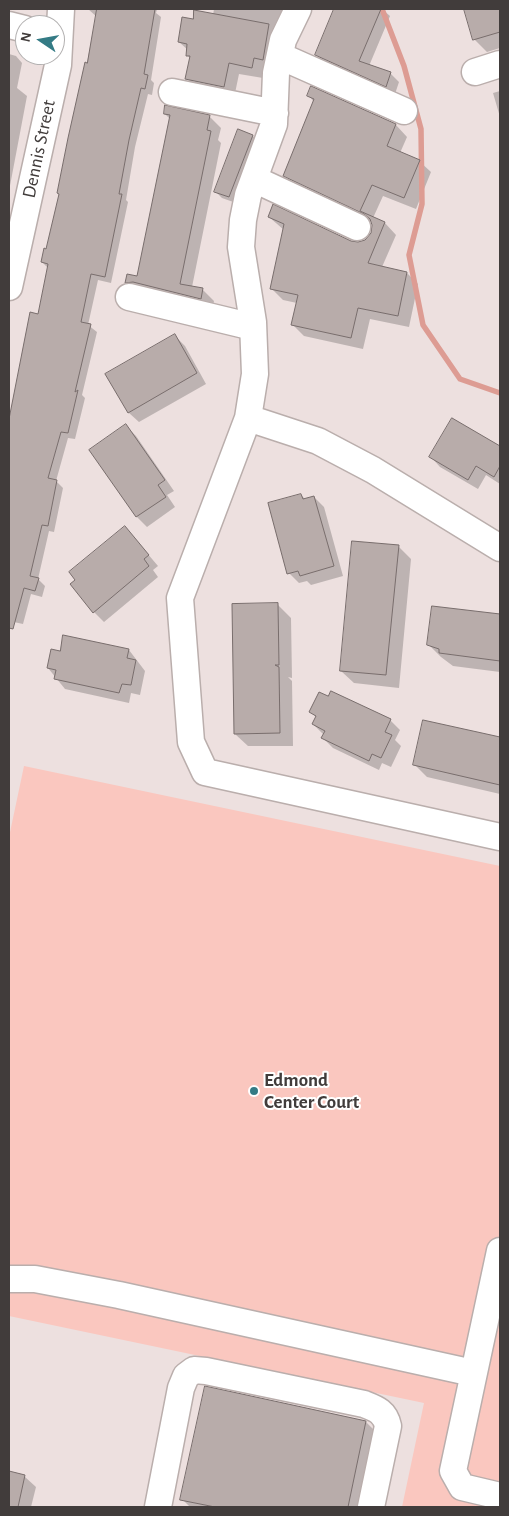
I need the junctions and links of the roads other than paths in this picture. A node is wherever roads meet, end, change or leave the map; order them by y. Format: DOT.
graph roads {
  1 [pos="298,9"];
  2 [pos="280,56"];
  3 [pos="500,64"];
  4 [pos="58,65"];
  5 [pos="475,72"];
  6 [pos="172,92"];
  7 [pos="404,111"];
  8 [pos="274,113"];
  9 [pos="254,179"];
  10 [pos="357,227"];
  11 [pos="9,287"];
  12 [pos="129,297"];
  13 [pos="253,327"];
  14 [pos="248,418"];
  15 [pos="500,548"];
  16 [pos="500,837"];
  17 [pos="500,1251"];
  18 [pos="9,1279"];
  19 [pos="473,1372"];
  20 [pos="500,1496"];
  21 [pos="158,1507"];
  22 [pos="371,1507"];
  1 -- 2 [label="street"];
  2 -- 7 [label="street"];
  2 -- 8 [label="street"];
  3 -- 5 [label="street"];
  4 -- 11 [label="street, Dennis Street"];
  6 -- 8 [label="street"];
  8 -- 9 [label="street"];
  9 -- 10 [label="street"];
  9 -- 13 [label="street"];
  12 -- 13 [label="street"];
  13 -- 14 [label="street"];
  14 -- 15 [label="street"];
  14 -- 16 [label="street"];
  17 -- 19 [label="street"];
  18 -- 19 [label="street"];
  19 -- 20 [label="street"];
  21 -- 22 [label="street"];
}
